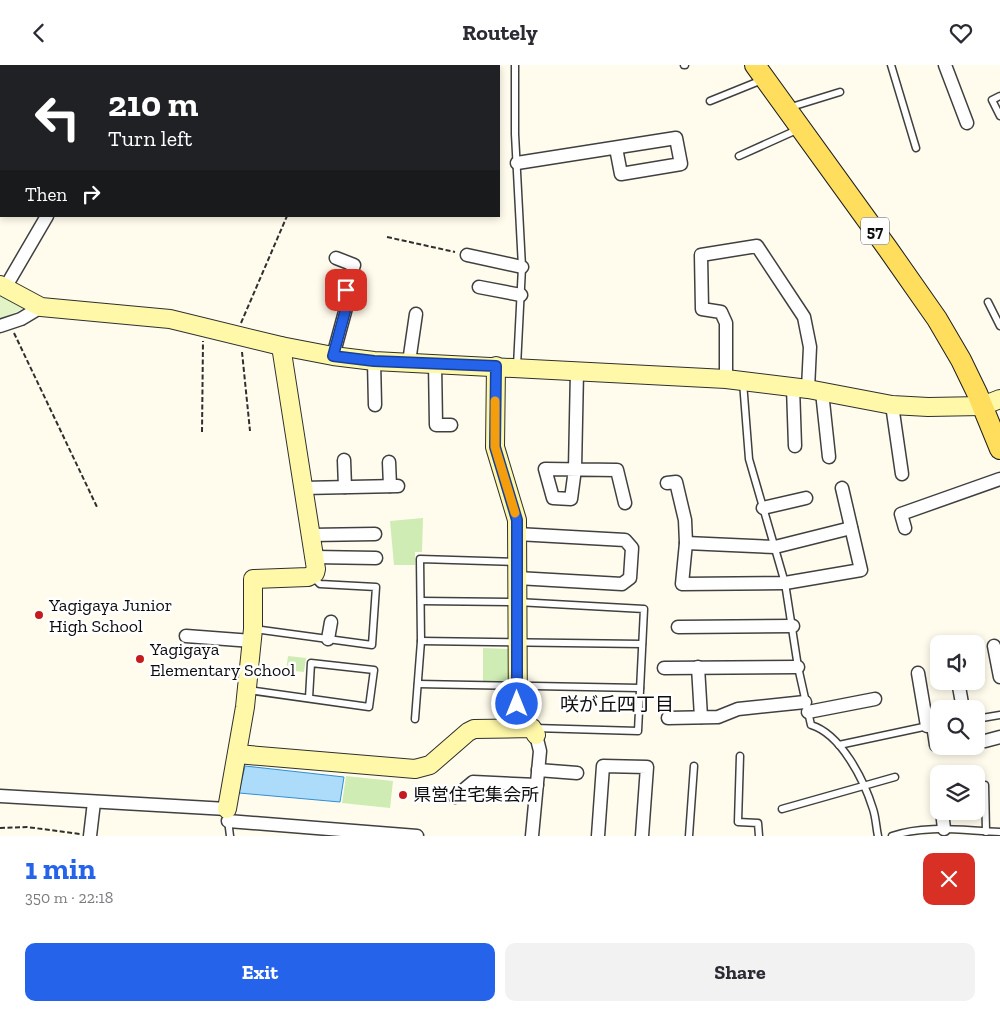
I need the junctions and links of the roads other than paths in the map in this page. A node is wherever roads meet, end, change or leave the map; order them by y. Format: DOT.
graph roads {
  1 [pos="515,65"];
  2 [pos="891,65"];
  3 [pos="945,65"];
  4 [pos="760,72"];
  5 [pos="840,92"];
  6 [pos="1000,95"];
  7 [pos="710,101"];
  8 [pos="786,109"];
  9 [pos="1000,116"];
  10 [pos="967,123"];
  11 [pos="800,129"];
  12 [pos="616,148"];
  13 [pos="916,148"];
  14 [pos="739,156"];
  15 [pos="517,163"];
  16 [pos="46,217"];
  17 [pos="467,255"];
  18 [pos="336,259"];
  19 [pos="522,267"];
  20 [pos="2,286"];
  21 [pos="479,287"];
  22 [pos="521,295"];
  23 [pos="988,302"];
  24 [pos="41,307"];
  25 [pos="416,314"];
  26 [pos="5,325"];
  27 [pos="1000,326"];
  28 [pos="281,346"];
  29 [pos="333,356"];
  30 [pos="374,361"];
  31 [pos="409,362"];
  32 [pos="435,363"];
  33 [pos="496,366"];
  34 [pos="517,367"];
  35 [pos="577,371"];
  36 [pos="735,380"];
  37 [pos="808,389"];
  38 [pos="991,402"];
  39 [pos="376,405"];
  40 [pos="892,405"];
  41 [pos="451,425"];
  42 [pos="795,445"];
  43 [pos="1000,449"];
  44 [pos="830,457"];
  45 [pos="344,460"];
  46 [pos="389,462"];
  47 [pos="902,474"];
  48 [pos="1000,479"];
  49 [pos="667,483"];
  50 [pos="345,487"];
  51 [pos="303,488"];
  52 [pos="842,488"];
  53 [pos="806,497"];
  54 [pos="625,503"];
  55 [pos="763,508"];
  56 [pos="851,528"];
  57 [pos="906,528"];
  58 [pos="375,534"];
  59 [pos="517,534"];
  60 [pos="310,535"];
  61 [pos="686,543"];
  62 [pos="775,547"];
  63 [pos="314,557"];
  64 [pos="376,558"];
  65 [pos="517,570"];
  66 [pos="311,576"];
  67 [pos="785,583"];
  68 [pos="421,601"];
  69 [pos="517,602"];
  70 [pos="331,622"];
  71 [pos="792,626"];
  72 [pos="678,627"];
  73 [pos="253,635"];
  74 [pos="186,636"];
  75 [pos="328,639"];
  76 [pos="421,641"];
  77 [pos="517,643"];
  78 [pos="642,644"];
  79 [pos="994,646"];
  80 [pos="698,667"];
  81 [pos="798,667"];
  82 [pos="664,668"];
  83 [pos="918,673"];
  84 [pos="1000,677"];
  85 [pos="418,684"];
  86 [pos="517,686"];
  87 [pos="640,688"];
  88 [pos="247,690"];
  89 [pos="308,698"];
  90 [pos="875,699"];
  91 [pos="807,707"];
  92 [pos="930,715"];
  93 [pos="1000,715"];
  94 [pos="701,717"];
  95 [pos="668,718"];
  96 [pos="985,718"];
  97 [pos="414,719"];
  98 [pos="930,726"];
  99 [pos="529,730"];
  100 [pos="1000,737"];
  101 [pos="985,741"];
  102 [pos="839,745"];
  103 [pos="237,754"];
  104 [pos="740,755"];
  105 [pos="694,766"];
  106 [pos="538,770"];
  107 [pos="577,773"];
  108 [pos="895,777"];
  109 [pos="537,785"];
  110 [pos="863,785"];
  111 [pos="985,785"];
  112 [pos="0,796"];
  113 [pos="455,797"];
  114 [pos="94,802"];
  115 [pos="782,809"];
  116 [pos="228,815"];
  117 [pos="948,832"];
  118 [pos="986,832"];
  119 [pos="1000,832"];
  120 [pos="384,835"];
  121 [pos="90,836"];
  122 [pos="230,836"];
  123 [pos="418,836"];
  124 [pos="532,836"];
  125 [pos="598,836"];
  126 [pos="642,836"];
  127 [pos="689,836"];
  128 [pos="759,836"];
  129 [pos="878,836"];
  130 [pos="894,836"];
  1 -- 15 [label="lane"];
  2 -- 13 [label="lane"];
  3 -- 10 [label="street"];
  4 -- 7 [label="lane"];
  4 -- 8 [label="main road, 57"];
  5 -- 8 [label="lane"];
  6 -- 9 [label="lane"];
  8 -- 11 [label="main road, 57"];
  11 -- 14 [label="lane"];
  11 -- 38 [label="main road, 57"];
  12 -- 12 [label="street"];
  12 -- 15 [label="street"];
  15 -- 19 [label="lane"];
  16 -- 20 [label="street"];
  17 -- 19 [label="street"];
  18 -- 29 [label="street"];
  19 -- 22 [label="lane"];
  20 -- 24 [label="street"];
  21 -- 22 [label="street"];
  22 -- 34 [label="lane"];
  23 -- 27 [label="lane"];
  24 -- 26 [label="street"];
  24 -- 28 [label="street"];
  25 -- 31 [label="street"];
  28 -- 29 [label="street"];
  28 -- 51 [label="street"];
  29 -- 30 [label="street"];
  30 -- 31 [label="street"];
  30 -- 39 [label="street"];
  31 -- 32 [label="street"];
  32 -- 33 [label="street"];
  32 -- 41 [label="street"];
  33 -- 34 [label="street"];
  33 -- 59 [label="street"];
  34 -- 35 [label="street"];
  35 -- 36 [label="street"];
  35 -- 54 [label="street"];
  36 -- 37 [label="street"];
  36 -- 37 [label="street"];
  36 -- 55 [label="lane"];
  37 -- 40 [label="street"];
  37 -- 42 [label="street"];
  37 -- 44 [label="street"];
  38 -- 40 [label="street"];
  38 -- 43 [label="main road, 57"];
  40 -- 47 [label="street"];
  45 -- 50 [label="street"];
  46 -- 50 [label="street"];
  48 -- 57 [label="street"];
  49 -- 61 [label="street"];
  50 -- 51 [label="street"];
  51 -- 60 [label="street"];
  52 -- 56 [label="street"];
  53 -- 55 [label="street"];
  55 -- 62 [label="lane"];
  56 -- 62 [label="street"];
  56 -- 67 [label="street"];
  58 -- 60 [label="street"];
  59 -- 65 [label="street"];
  59 -- 65 [label="street"];
  60 -- 63 [label="street"];
  61 -- 62 [label="street"];
  61 -- 67 [label="street"];
  62 -- 67 [label="lane"];
  63 -- 64 [label="street"];
  63 -- 66 [label="street"];
  65 -- 68 [label="lane"];
  65 -- 69 [label="street"];
  66 -- 73 [label="street"];
  66 -- 75 [label="lane"];
  67 -- 71 [label="lane"];
  68 -- 69 [label="lane"];
  68 -- 76 [label="lane"];
  69 -- 77 [label="street"];
  69 -- 78 [label="lane"];
  70 -- 75 [label="street"];
  71 -- 72 [label="street"];
  71 -- 81 [label="lane"];
  73 -- 74 [label="street"];
  73 -- 75 [label="lane"];
  73 -- 88 [label="street"];
  76 -- 77 [label="lane"];
  76 -- 85 [label="lane"];
  77 -- 78 [label="lane"];
  77 -- 86 [label="street"];
  78 -- 87 [label="lane"];
  79 -- 84 [label="street"];
  80 -- 81 [label="street"];
  80 -- 82 [label="street"];
  80 -- 94 [label="street"];
  81 -- 91 [label="lane"];
  83 -- 92 [label="street"];
  85 -- 86 [label="lane"];
  85 -- 97 [label="lane"];
  86 -- 87 [label="lane"];
  86 -- 99 [label="street"];
  87 -- 99 [label="lane"];
  88 -- 89 [label="lane"];
  88 -- 103 [label="street"];
  89 -- 89 [label="lane"];
  90 -- 91 [label="street"];
  91 -- 94 [label="street"];
  91 -- 102 [label="lane"];
  93 -- 96 [label="lane"];
  94 -- 95 [label="street"];
  98 -- 102 [label="lane"];
  99 -- 103 [label="street"];
  99 -- 106 [label="street"];
  100 -- 101 [label="street"];
  102 -- 110 [label="lane"];
  103 -- 116 [label="street"];
  104 -- 128 [label="lane"];
  105 -- 127 [label="lane"];
  106 -- 107 [label="street"];
  106 -- 109 [label="street"];
  108 -- 110 [label="lane"];
  109 -- 113 [label="street"];
  109 -- 124 [label="street"];
  110 -- 115 [label="lane"];
  110 -- 129 [label="lane"];
  111 -- 118 [label="lane"];
  112 -- 114 [label="street"];
  114 -- 116 [label="street"];
  114 -- 121 [label="street"];
  116 -- 120 [label="street"];
  116 -- 122 [label="lane"];
  117 -- 118 [label="lane"];
  117 -- 130 [label="lane"];
  118 -- 119 [label="lane"];
  120 -- 123 [label="street"];
  125 -- 126 [label="street"];
}
